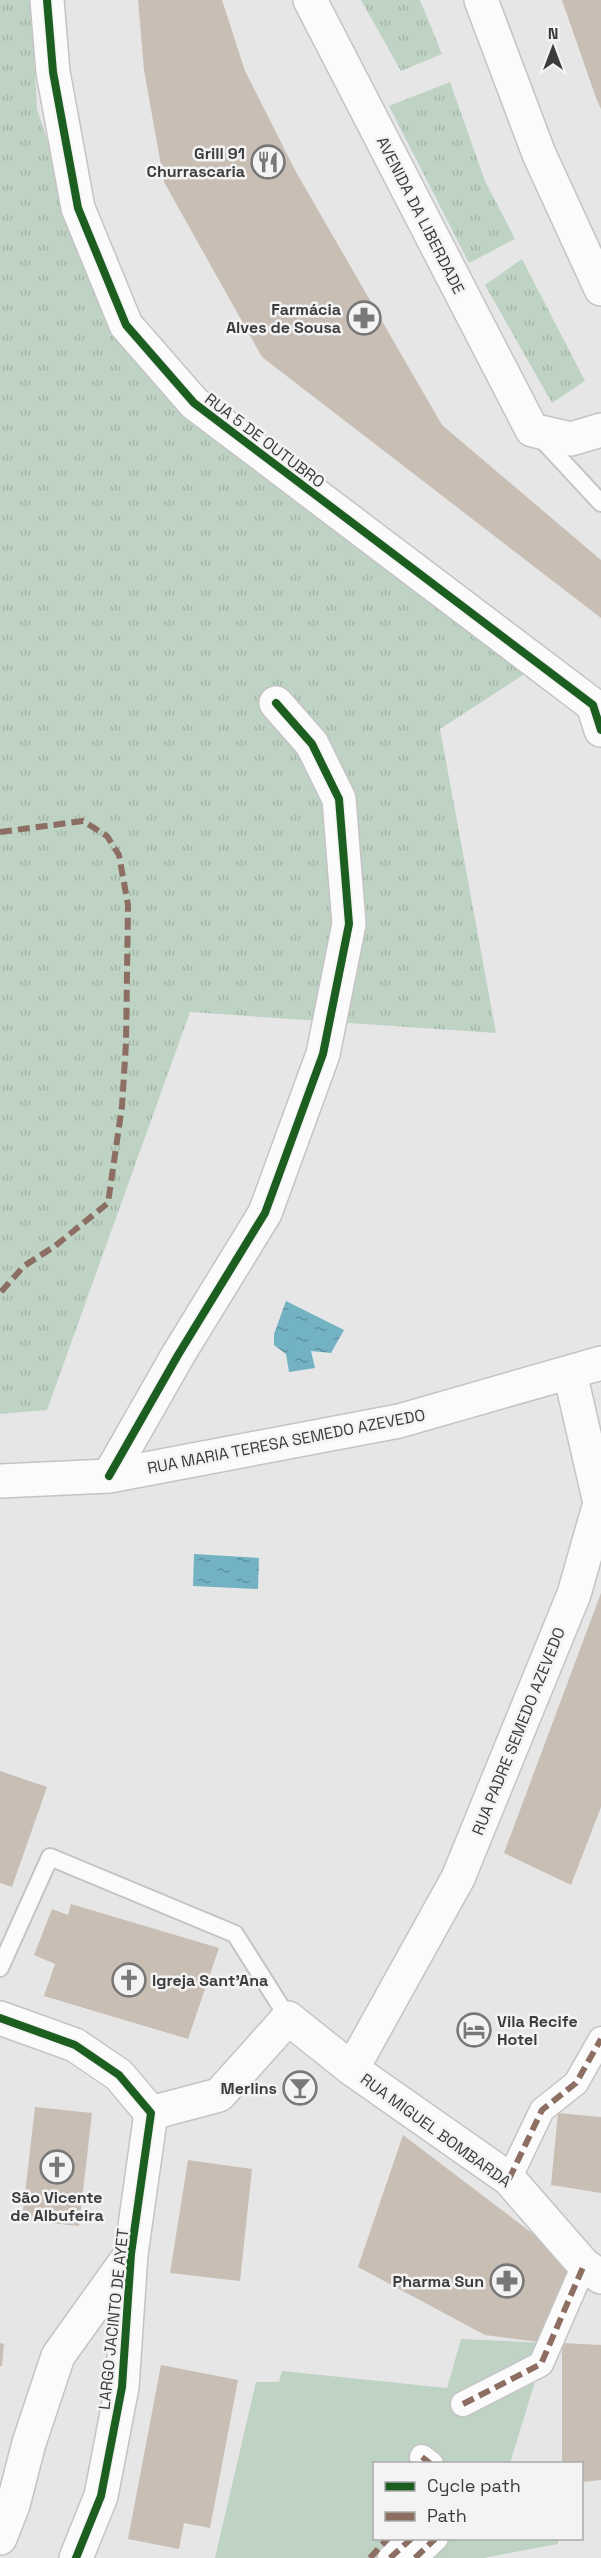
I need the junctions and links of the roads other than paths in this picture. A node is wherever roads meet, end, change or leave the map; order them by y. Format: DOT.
graph roads {
  1 [pos="48,0"];
  2 [pos="310,0"];
  3 [pos="481,0"];
  4 [pos="601,289"];
  5 [pos="532,430"];
  6 [pos="601,430"];
  7 [pos="601,503"];
  8 [pos="276,704"];
  9 [pos="601,730"];
  10 [pos="601,1363"];
  11 [pos="570,1373"];
  12 [pos="109,1476"];
  13 [pos="0,1481"];
  14 [pos="0,1968"];
  15 [pos="0,2018"];
  16 [pos="288,2018"];
  17 [pos="601,2039"];
  18 [pos="352,2069"];
  19 [pos="151,2113"];
  20 [pos="509,2179"];
  21 [pos="131,2254"];
  22 [pos="592,2271"];
  23 [pos="463,2404"];
  24 [pos="0,2538"];
  25 [pos="386,2540"];
  26 [pos="410,2540"];
  27 [pos="434,2540"];
  28 [pos="76,2558"];
  29 [pos="370,2558"];
  30 [pos="390,2558"];
  31 [pos="415,2558"];
  1 -- 9 [label="street, RUA 5 DE OUTUBRO"];
  2 -- 5 [label="street, AVENIDA DA LIBERDADE"];
  3 -- 4 [label="street"];
  5 -- 6 [label="street"];
  5 -- 7 [label="lane, AVENIDA DA LIBERDADE"];
  8 -- 12 [label="street"];
  10 -- 11 [label="street, RUA MARIA TERESA SEMEDO AZEVEDO"];
  11 -- 12 [label="street, RUA MARIA TERESA SEMEDO AZEVEDO"];
  11 -- 18 [label="street, RUA PADRE SEMEDO AZEVEDO"];
  12 -- 13 [label="street, RUA MARIA TERESA SEMEDO AZEVEDO"];
  14 -- 16 [label="lane"];
  15 -- 19 [label="street"];
  16 -- 18 [label="street, RUA MIGUEL BOMBARDA"];
  16 -- 19 [label="street"];
  17 -- 20 [label="street"];
  18 -- 20 [label="street, RUA MIGUEL BOMBARDA"];
  19 -- 21 [label="street, LARGO JACINTO DE AYET"];
  20 -- 22 [label="street, RUA MIGUEL BOMBARDA"];
  21 -- 24 [label="street"];
  21 -- 28 [label="street, LARGO JACINTO DE AYET"];
  22 -- 23 [label="street"];
  25 -- 29 [label="street"];
  26 -- 30 [label="street"];
  27 -- 31 [label="street"];
}
